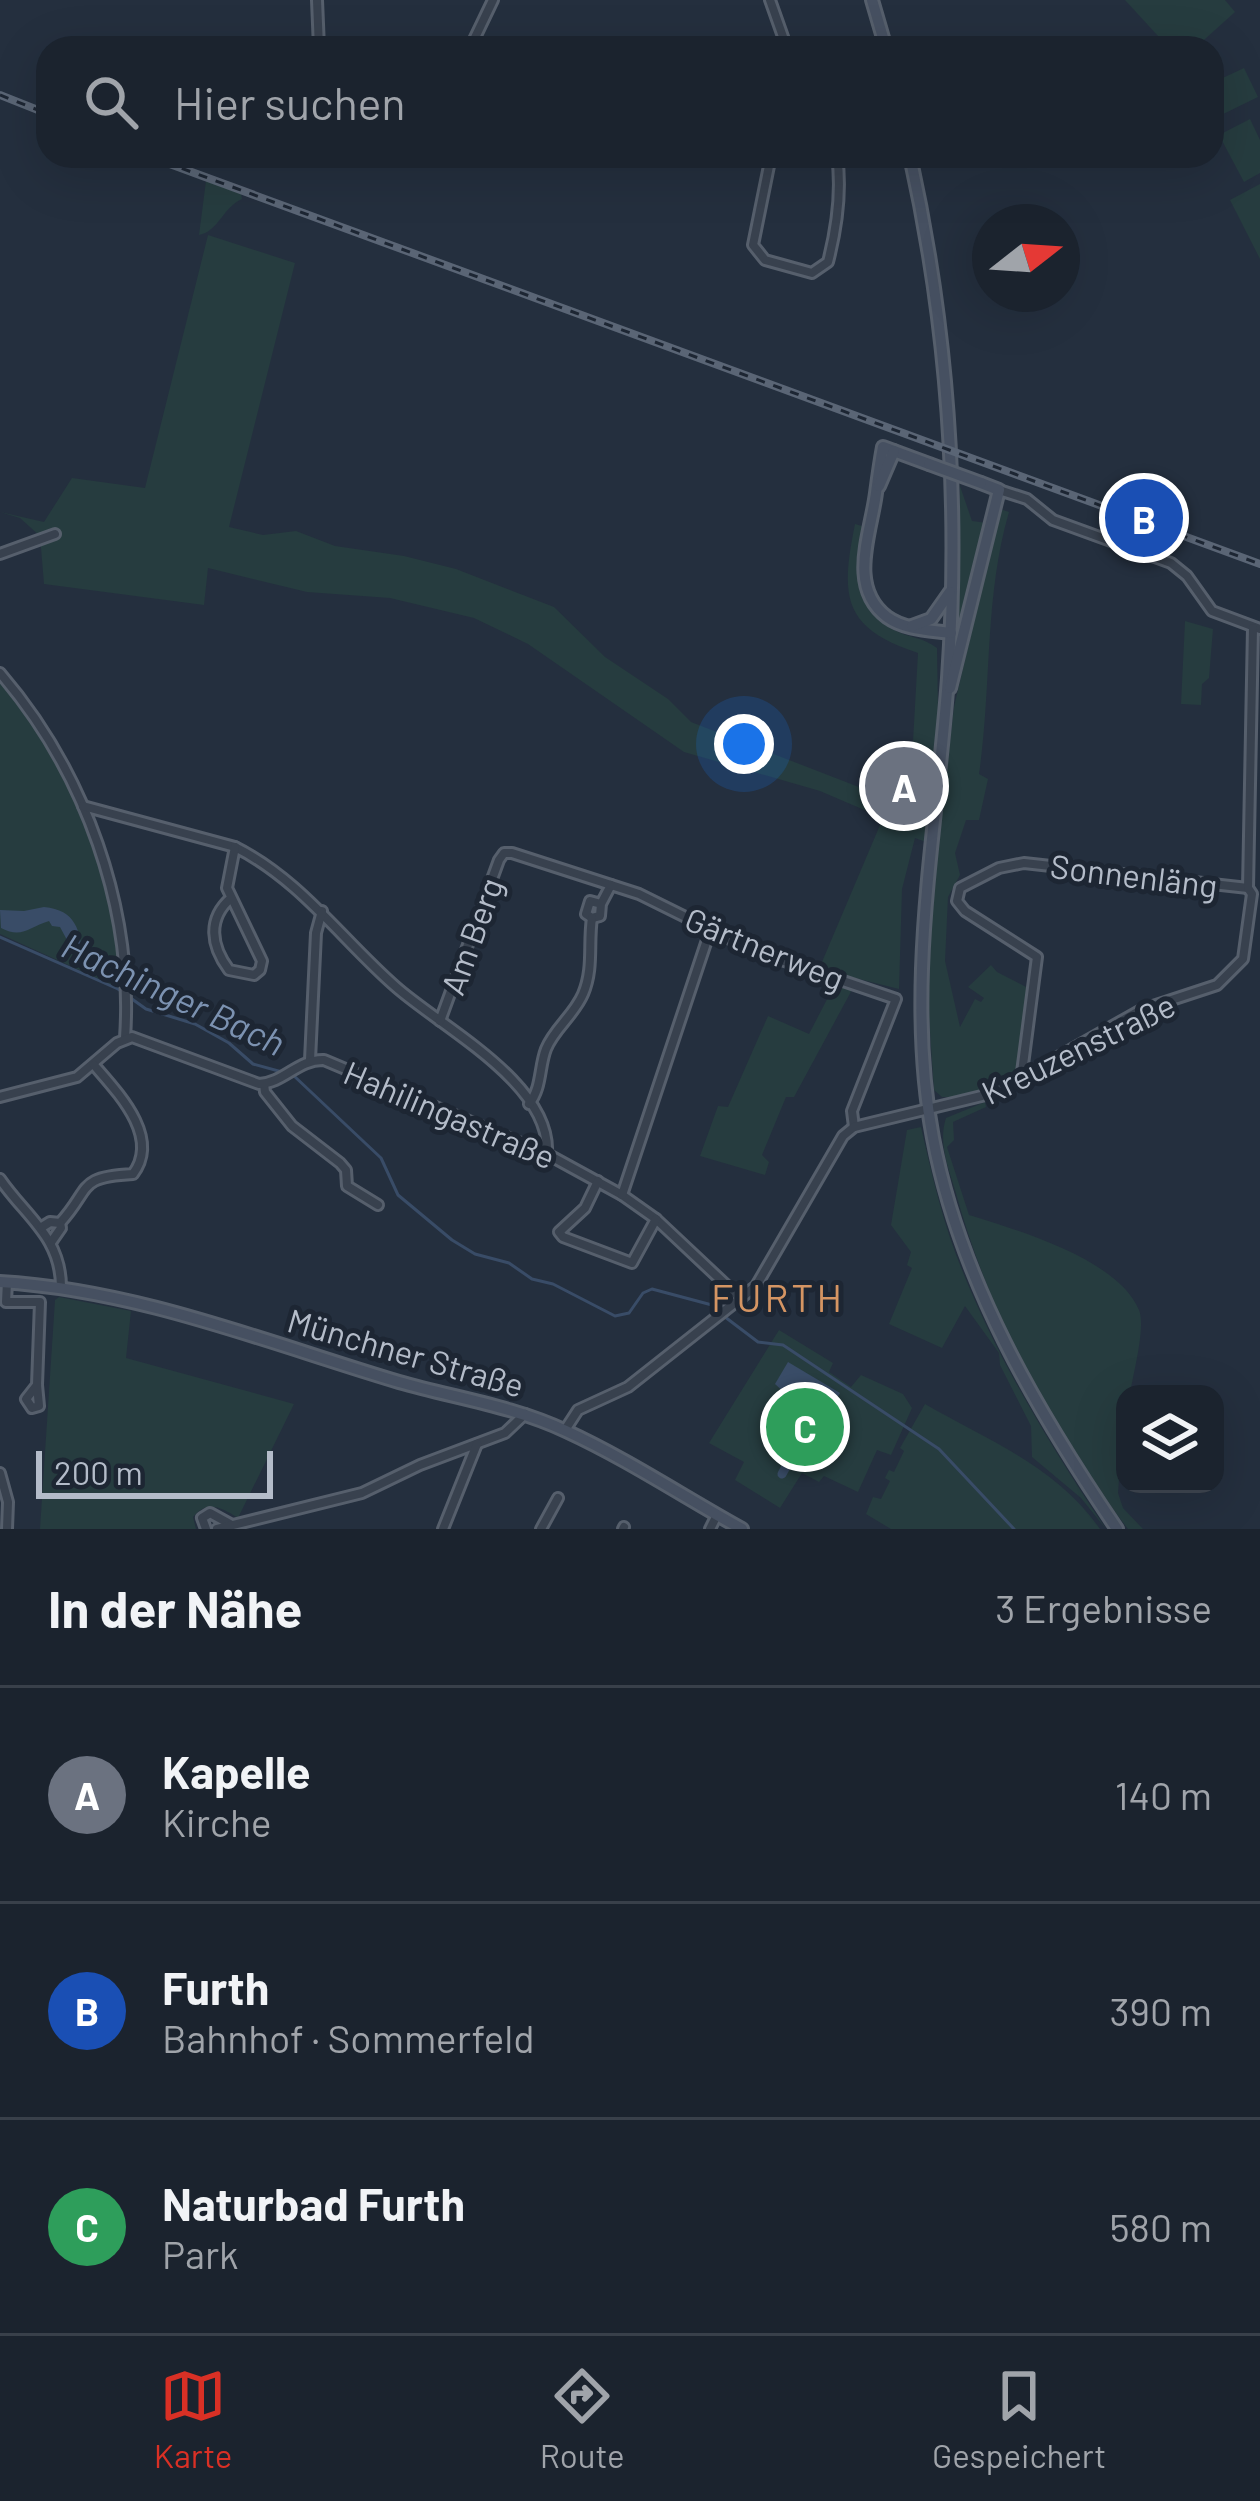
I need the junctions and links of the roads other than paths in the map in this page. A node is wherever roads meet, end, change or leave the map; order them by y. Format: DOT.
graph roads {
  1 [pos="317,0"];
  2 [pos="494,0"];
  3 [pos="770,0"];
  4 [pos="872,0"];
  5 [pos="318,36"];
  6 [pos="476,36"];
  7 [pos="783,36"];
  8 [pos="882,36"];
  9 [pos="769,168"];
  10 [pos="837,168"];
  11 [pos="912,168"];
  12 [pos="999,490"];
  13 [pos="56,534"];
  14 [pos="0,554"];
  15 [pos="952,590"];
  16 [pos="907,627"];
  17 [pos="1257,628"];
  18 [pos="951,633"];
  19 [pos="0,674"];
  20 [pos="946,695"];
  21 [pos="83,806"];
  22 [pos="1256,812"];
  23 [pos="235,848"];
  24 [pos="504,853"];
  25 [pos="611,885"];
  26 [pos="1250,891"];
  27 [pos="231,898"];
  28 [pos="322,911"];
  29 [pos="711,928"];
  30 [pos="440,1021"];
  31 [pos="124,1038"];
  32 [pos="310,1060"];
  33 [pos="94,1065"];
  34 [pos="1021,1080"];
  35 [pos="264,1084"];
  36 [pos="0,1096"];
  37 [pos="529,1104"];
  38 [pos="929,1110"];
  39 [pos="854,1127"];
  40 [pos="547,1154"];
  41 [pos="0,1179"];
  42 [pos="598,1181"];
  43 [pos="622,1195"];
  44 [pos="378,1205"];
  45 [pos="656,1219"];
  46 [pos="60,1223"];
  47 [pos="42,1227"];
  48 [pos="52,1241"];
  49 [pos="3,1282"];
  50 [pos="61,1287"];
  51 [pos="741,1299"];
  52 [pos="38,1385"];
  53 [pos="525,1414"];
  54 [pos="565,1430"];
  55 [pos="477,1443"];
  56 [pos="0,1473"];
  57 [pos="558,1498"];
  58 [pos="718,1515"];
  59 [pos="230,1524"];
  60 [pos="7,1529"];
  61 [pos="206,1529"];
  62 [pos="217,1529"];
  63 [pos="443,1529"];
  64 [pos="542,1529"];
  65 [pos="710,1529"];
  66 [pos="742,1529"];
  67 [pos="1117,1529"];
  1 -- 5 [label="street"];
  2 -- 6 [label="street"];
  3 -- 7 [label="street"];
  4 -- 8 [label="main road"];
  9 -- 10 [label="street"];
  11 -- 15 [label="main road"];
  12 -- 16 [label="main road, bridge"];
  12 -- 17 [label="street"];
  12 -- 20 [label="main road"];
  13 -- 14 [label="street"];
  15 -- 16 [label="main road"];
  15 -- 18 [label="main road"];
  16 -- 18 [label="main road"];
  17 -- 22 [label="street, Kreuzenstraße"];
  18 -- 20 [label="main road"];
  19 -- 21 [label="street"];
  20 -- 38 [label="main road"];
  21 -- 23 [label="street"];
  21 -- 31 [label="street"];
  22 -- 26 [label="street, Kreuzenstraße"];
  23 -- 27 [label="street"];
  23 -- 28 [label="street"];
  24 -- 25 [label="street, Gärtnerweg"];
  24 -- 30 [label="street, Am Berg"];
  25 -- 29 [label="street, Gärtnerweg"];
  25 -- 37 [label="street"];
  26 -- 34 [label="street, Kreuzenstraße"];
  26 -- 34 [label="street, Sonnenläng"];
  27 -- 27 [label="street"];
  28 -- 30 [label="street"];
  28 -- 32 [label="street"];
  29 -- 39 [label="street, Gärtnerweg"];
  29 -- 43 [label="street"];
  30 -- 37 [label="street"];
  31 -- 33 [label="street"];
  31 -- 35 [label="street"];
  32 -- 35 [label="street, Hahilingastraße"];
  32 -- 40 [label="street, Hahilingastraße"];
  33 -- 36 [label="street"];
  33 -- 46 [label="street"];
  34 -- 38 [label="street, Kreuzenstraße"];
  35 -- 44 [label="street"];
  37 -- 40 [label="street"];
  38 -- 39 [label="street, Kreuzenstraße"];
  38 -- 67 [label="main road"];
  39 -- 51 [label="street"];
  40 -- 42 [label="street, Hahilingastraße"];
  41 -- 47 [label="street"];
  42 -- 43 [label="street, Hahilingastraße"];
  42 -- 45 [label="street"];
  43 -- 45 [label="street, Hahilingastraße"];
  45 -- 51 [label="street, Hahilingastraße"];
  46 -- 47 [label="street"];
  46 -- 48 [label="street"];
  47 -- 48 [label="street"];
  48 -- 50 [label="street"];
  49 -- 50 [label="main road, Münchner Straße"];
  49 -- 52 [label="street"];
  50 -- 53 [label="main road, Münchner Straße"];
  51 -- 54 [label="street"];
  53 -- 54 [label="main road, Münchner Straße"];
  53 -- 55 [label="street"];
  54 -- 58 [label="main road, Münchner Straße"];
  55 -- 59 [label="street"];
  55 -- 63 [label="street"];
  56 -- 60 [label="street"];
  57 -- 64 [label="street"];
  58 -- 65 [label="street"];
  58 -- 66 [label="main road, Münchner Straße"];
  59 -- 61 [label="street"];
  59 -- 62 [label="street"];
}
